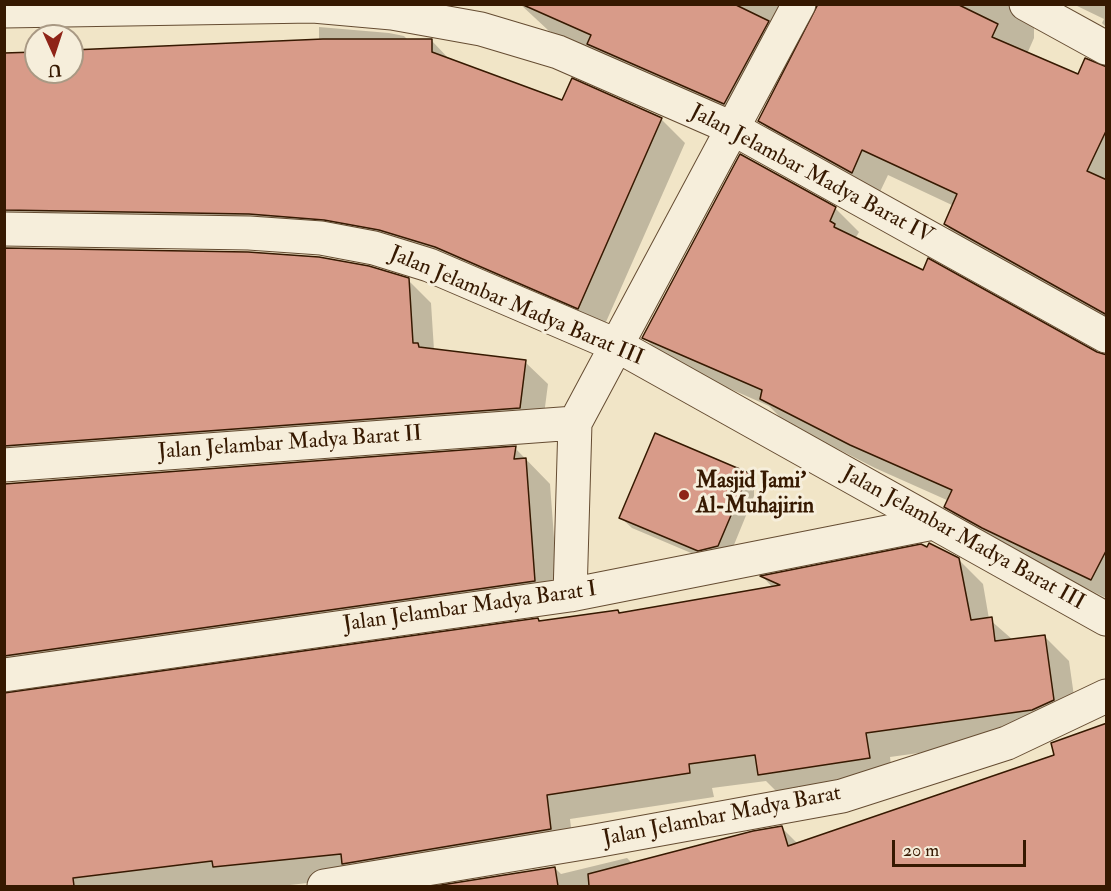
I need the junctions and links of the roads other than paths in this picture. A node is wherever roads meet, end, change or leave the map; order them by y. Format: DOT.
graph roads {
  1 [pos="799,4"];
  2 [pos="1026,4"];
  3 [pos="4,11"];
  4 [pos="1107,48"];
  5 [pos="732,128"];
  6 [pos="4,229"];
  7 [pos="1107,336"];
  8 [pos="618,346"];
  9 [pos="575,423"];
  10 [pos="4,465"];
  11 [pos="933,523"];
  12 [pos="570,595"];
  13 [pos="1107,619"];
  14 [pos="4,675"];
  15 [pos="1107,696"];
  16 [pos="324,886"];
  1 -- 5 [label="street"];
  2 -- 4 [label="street"];
  3 -- 5 [label="street, Jalan Jelambar Madya Barat IV"];
  5 -- 7 [label="street, Jalan Jelambar Madya Barat IV"];
  5 -- 8 [label="street"];
  6 -- 8 [label="street, Jalan Jelambar Madya Barat III"];
  8 -- 9 [label="street"];
  8 -- 11 [label="street, Jalan Jelambar Madya Barat III"];
  9 -- 10 [label="street, Jalan Jelambar Madya Barat II"];
  9 -- 12 [label="street"];
  11 -- 12 [label="street, Jalan Jelambar Madya Barat I"];
  11 -- 13 [label="street, Jalan Jelambar Madya Barat III"];
  12 -- 14 [label="street, Jalan Jelambar Madya Barat I"];
  15 -- 16 [label="street, Jalan Jelambar Madya Barat"];
}
